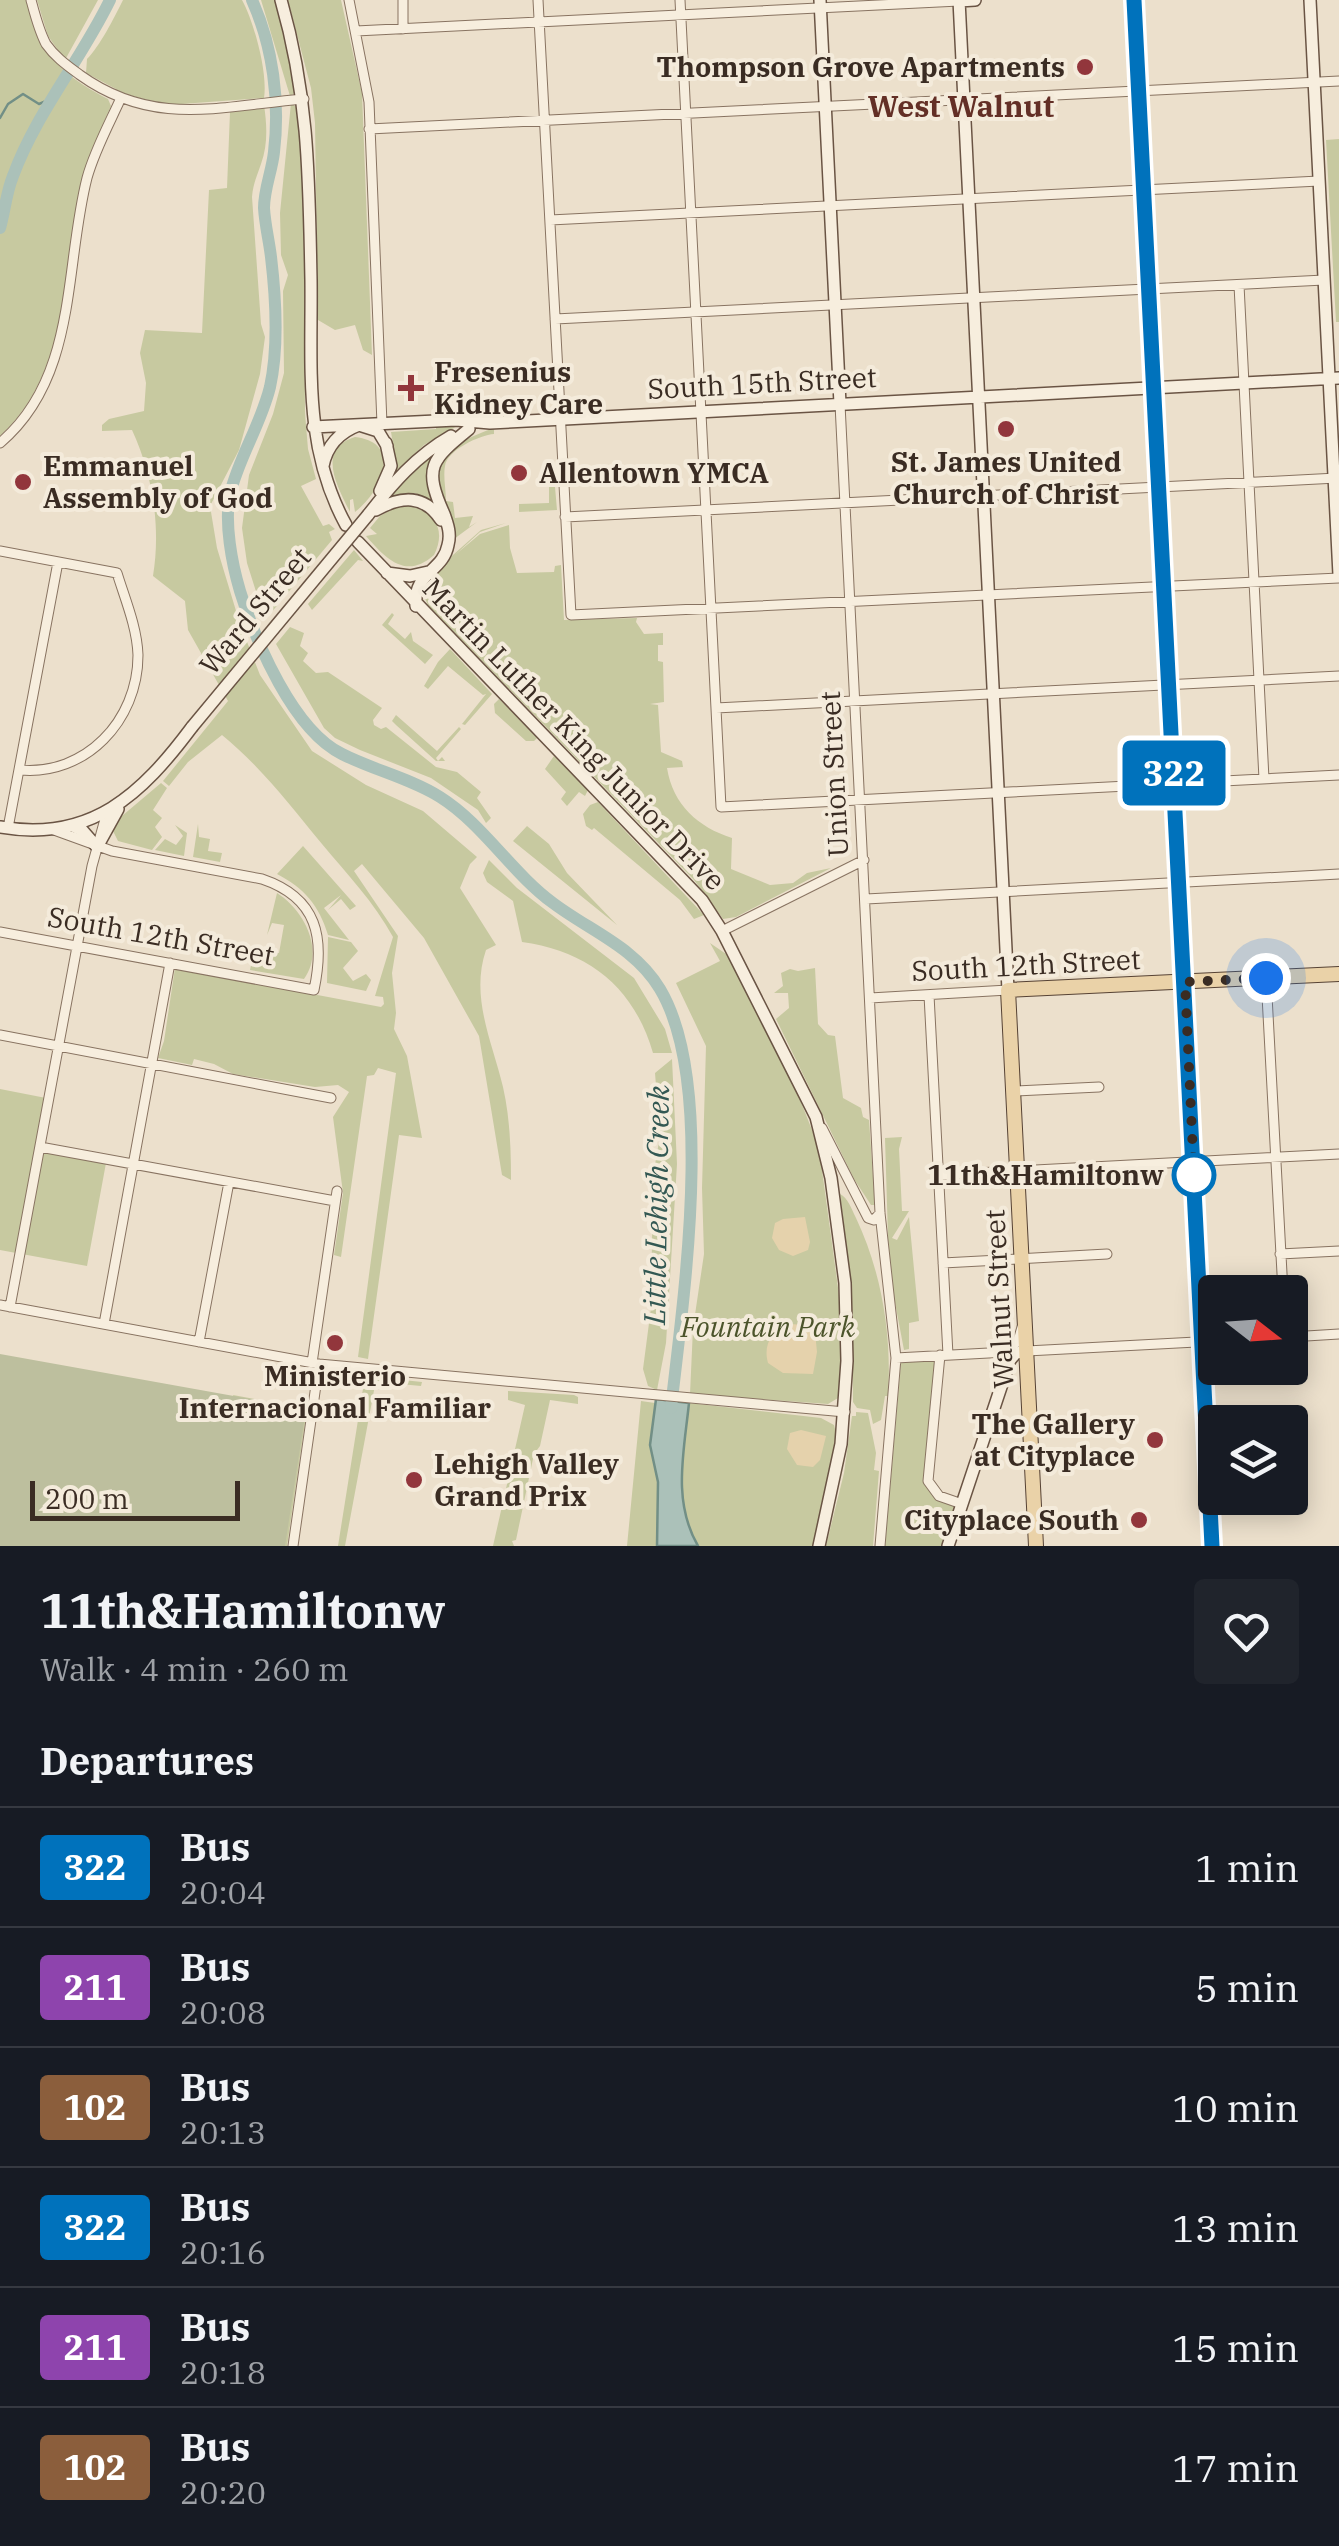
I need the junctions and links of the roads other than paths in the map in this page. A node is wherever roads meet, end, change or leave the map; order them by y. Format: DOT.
graph roads {
  1 [pos="31,0"];
  2 [pos="282,0"];
  3 [pos="350,0"];
  4 [pos="403,0"];
  5 [pos="538,0"];
  6 [pos="680,0"];
  7 [pos="958,0"];
  8 [pos="975,0"];
  9 [pos="1134,0"];
  10 [pos="1310,0"];
  11 [pos="820,4"];
  12 [pos="680,15"];
  13 [pos="540,22"];
  14 [pos="404,29"];
  15 [pos="356,31"];
  16 [pos="1339,81"];
  17 [pos="1314,82"];
  18 [pos="1138,91"];
  19 [pos="120,100"];
  20 [pos="297,100"];
  21 [pos="963,100"];
  22 [pos="826,107"];
  23 [pos="686,114"];
  24 [pos="545,121"];
  25 [pos="369,129"];
  26 [pos="1319,181"];
  27 [pos="1143,190"];
  28 [pos="968,199"];
  29 [pos="830,206"];
  30 [pos="691,213"];
  31 [pos="550,220"];
  32 [pos="1324,280"];
  33 [pos="1239,285"];
  34 [pos="1148,290"];
  35 [pos="973,298"];
  36 [pos="835,304"];
  37 [pos="696,312"];
  38 [pos="555,319"];
  39 [pos="1334,378"];
  40 [pos="1244,383"];
  41 [pos="1154,388"];
  42 [pos="978,396"];
  43 [pos="840,404"];
  44 [pos="701,411"];
  45 [pos="560,419"];
  46 [pos="490,423"];
  47 [pos="382,424"];
  48 [pos="359,425"];
  49 [pos="314,427"];
  50 [pos="469,429"];
  51 [pos="0,443"];
  52 [pos="386,446"];
  53 [pos="1337,478"];
  54 [pos="324,480"];
  55 [pos="1249,482"];
  56 [pos="1159,487"];
  57 [pos="983,496"];
  58 [pos="845,503"];
  59 [pos="706,510"];
  60 [pos="367,513"];
  61 [pos="566,517"];
  62 [pos="346,525"];
  63 [pos="358,542"];
  64 [pos="0,552"];
  65 [pos="442,559"];
  66 [pos="58,562"];
  67 [pos="428,572"];
  68 [pos="386,574"];
  69 [pos="1339,576"];
  70 [pos="1254,582"];
  71 [pos="1164,586"];
  72 [pos="988,595"];
  73 [pos="850,602"];
  74 [pos="416,606"];
  75 [pos="711,609"];
  76 [pos="1339,676"];
  77 [pos="1258,680"];
  78 [pos="1170,684"];
  79 [pos="993,694"];
  80 [pos="855,701"];
  81 [pos="716,708"];
  82 [pos="20,770"];
  83 [pos="1339,775"];
  84 [pos="1264,779"];
  85 [pos="1175,784"];
  86 [pos="998,792"];
  87 [pos="128,799"];
  88 [pos="860,800"];
  89 [pos="107,812"];
  90 [pos="74,825"];
  91 [pos="4,827"];
  92 [pos="49,829"];
  93 [pos="97,847"];
  94 [pos="864,860"];
  95 [pos="1339,874"];
  96 [pos="1180,883"];
  97 [pos="1003,892"];
  98 [pos="866,898"];
  99 [pos="722,931"];
  100 [pos="0,932"];
  101 [pos="77,946"];
  102 [pos="170,963"];
  103 [pos="1339,974"];
  104 [pos="1266,978"];
  105 [pos="1185,982"];
  106 [pos="1008,990"];
  107 [pos="929,995"];
  108 [pos="870,998"];
  109 [pos="0,1035"];
  110 [pos="58,1046"];
  111 [pos="152,1064"];
  112 [pos="1099,1087"];
  113 [pos="1014,1091"];
  114 [pos="331,1098"];
  115 [pos="816,1117"];
  116 [pos="40,1148"];
  117 [pos="1339,1154"];
  118 [pos="1275,1157"];
  119 [pos="1194,1160"];
  120 [pos="134,1165"];
  121 [pos="1017,1171"];
  122 [pos="938,1175"];
  123 [pos="847,1176"];
  124 [pos="831,1178"];
  125 [pos="229,1182"];
  126 [pos="834,1195"];
  127 [pos="856,1196"];
  128 [pos="880,1213"];
  129 [pos="868,1218"];
  130 [pos="1339,1250"];
  131 [pos="1107,1254"];
  132 [pos="1280,1254"];
  133 [pos="1023,1259"];
  134 [pos="943,1263"];
  135 [pos="885,1266"];
  136 [pos="1204,1275"];
  137 [pos="1281,1275"];
  138 [pos="5,1306"];
  139 [pos="1026,1315"];
  140 [pos="104,1324"];
  141 [pos="1339,1334"];
  142 [pos="1308,1336"];
  143 [pos="199,1342"];
  144 [pos="1198,1342"];
  145 [pos="1027,1351"];
  146 [pos="944,1355"];
  147 [pos="1009,1356"];
  148 [pos="896,1358"];
  149 [pos="316,1363"];
  150 [pos="1028,1369"];
  151 [pos="1004,1380"];
  152 [pos="1210,1385"];
  153 [pos="845,1412"];
  154 [pos="962,1504"];
  155 [pos="292,1546"];
  156 [pos="819,1546"];
  157 [pos="881,1546"];
  158 [pos="948,1546"];
  159 [pos="1036,1546"];
  160 [pos="1212,1546"];
  1 -- 19 [label="street"];
  2 -- 20 [label="main road"];
  3 -- 15 [label="street"];
  4 -- 14 [label="street"];
  5 -- 13 [label="street"];
  6 -- 12 [label="street"];
  7 -- 8 [label="main road"];
  7 -- 11 [label="street"];
  7 -- 21 [label="main road"];
  9 -- 18 [label="main road"];
  10 -- 17 [label="main road"];
  11 -- 12 [label="street"];
  11 -- 22 [label="main road, Union Street"];
  12 -- 13 [label="street"];
  12 -- 23 [label="street"];
  13 -- 14 [label="street"];
  13 -- 24 [label="street"];
  14 -- 15 [label="street"];
  15 -- 25 [label="street"];
  16 -- 17 [label="street"];
  17 -- 18 [label="street"];
  17 -- 26 [label="main road"];
  18 -- 21 [label="street"];
  18 -- 27 [label="main road"];
  19 -- 20 [label="street"];
  19 -- 51 [label="street"];
  20 -- 49 [label="main road"];
  21 -- 22 [label="street"];
  21 -- 28 [label="main road"];
  22 -- 23 [label="street"];
  22 -- 29 [label="main road, Union Street"];
  23 -- 24 [label="street"];
  23 -- 30 [label="street"];
  24 -- 25 [label="street"];
  24 -- 31 [label="street"];
  25 -- 47 [label="street"];
  26 -- 27 [label="street"];
  26 -- 32 [label="main road"];
  27 -- 28 [label="street"];
  27 -- 34 [label="main road"];
  28 -- 29 [label="street"];
  28 -- 35 [label="main road"];
  29 -- 30 [label="street"];
  29 -- 36 [label="main road, Union Street"];
  30 -- 31 [label="street"];
  30 -- 37 [label="street"];
  31 -- 38 [label="street"];
  32 -- 33 [label="street"];
  32 -- 39 [label="main road"];
  33 -- 34 [label="street"];
  33 -- 40 [label="street"];
  34 -- 35 [label="street"];
  34 -- 41 [label="main road"];
  35 -- 36 [label="street"];
  35 -- 42 [label="main road"];
  36 -- 37 [label="street"];
  36 -- 43 [label="main road, Union Street"];
  37 -- 38 [label="street"];
  37 -- 44 [label="street"];
  38 -- 45 [label="street"];
  39 -- 40 [label="main road, South 15th Street"];
  39 -- 53 [label="main road"];
  40 -- 41 [label="main road, South 15th Street"];
  40 -- 55 [label="street"];
  41 -- 42 [label="main road, South 15th Street"];
  41 -- 56 [label="main road"];
  42 -- 43 [label="main road, South 15th Street"];
  42 -- 57 [label="main road"];
  43 -- 44 [label="main road, South 15th Street"];
  43 -- 58 [label="street, Union Street"];
  44 -- 45 [label="main road, South 15th Street"];
  44 -- 59 [label="street"];
  45 -- 46 [label="main road, South 15th Street"];
  45 -- 61 [label="street"];
  46 -- 47 [label="main road, South 15th Street"];
  46 -- 50 [label="main road, Ward Street"];
  47 -- 48 [label="main road, South 15th Street"];
  47 -- 52 [label="main road"];
  48 -- 49 [label="main road, South 15th Street"];
  48 -- 52 [label="main road"];
  48 -- 54 [label="main road"];
  49 -- 54 [label="main road"];
  50 -- 60 [label="main road, Ward Street"];
  50 -- 65 [label="main road"];
  52 -- 60 [label="main road"];
  53 -- 55 [label="street"];
  53 -- 69 [label="main road"];
  54 -- 62 [label="main road"];
  55 -- 56 [label="street"];
  55 -- 70 [label="street"];
  56 -- 57 [label="street"];
  56 -- 71 [label="main road"];
  57 -- 58 [label="street"];
  57 -- 72 [label="main road"];
  58 -- 59 [label="street"];
  58 -- 73 [label="street, Union Street"];
  59 -- 61 [label="street"];
  59 -- 75 [label="street"];
  60 -- 65 [label="main road"];
  60 -- 87 [label="main road, Ward Street, bridge"];
  61 -- 75 [label="street"];
  63 -- 68 [label="main road, Martin Luther King Junior Drive"];
  64 -- 66 [label="street"];
  65 -- 67 [label="main road"];
  66 -- 82 [label="street"];
  66 -- 82 [label="street"];
  67 -- 68 [label="main road"];
  67 -- 74 [label="main road"];
  68 -- 74 [label="main road, Martin Luther King Junior Drive"];
  69 -- 70 [label="street"];
  70 -- 71 [label="street"];
  70 -- 77 [label="street"];
  71 -- 72 [label="street"];
  71 -- 78 [label="main road"];
  72 -- 73 [label="street"];
  72 -- 79 [label="main road"];
  73 -- 75 [label="street"];
  73 -- 80 [label="street, Union Street"];
  74 -- 99 [label="main road, Martin Luther King Junior Drive"];
  75 -- 81 [label="street"];
  76 -- 77 [label="street"];
  77 -- 78 [label="street"];
  77 -- 84 [label="street"];
  78 -- 79 [label="street"];
  78 -- 85 [label="main road"];
  79 -- 80 [label="street"];
  79 -- 86 [label="main road"];
  80 -- 81 [label="street"];
  80 -- 88 [label="street, Union Street"];
  81 -- 88 [label="street"];
  82 -- 91 [label="street"];
  83 -- 84 [label="street"];
  84 -- 85 [label="street"];
  85 -- 86 [label="street"];
  85 -- 96 [label="main road"];
  86 -- 88 [label="street"];
  86 -- 97 [label="main road"];
  87 -- 89 [label="main road, Ward Street"];
  87 -- 93 [label="main road"];
  88 -- 94 [label="street, Union Street"];
  89 -- 90 [label="main road, Ward Street"];
  89 -- 93 [label="street"];
  90 -- 92 [label="main road, Ward Street"];
  90 -- 93 [label="main road"];
  91 -- 92 [label="main road, Ward Street"];
  92 -- 93 [label="street"];
  93 -- 101 [label="street"];
  93 -- 102 [label="street, South 12th Street"];
  94 -- 98 [label="street, Union Street"];
  94 -- 99 [label="street"];
  95 -- 96 [label="street"];
  96 -- 97 [label="street"];
  96 -- 105 [label="main road"];
  97 -- 98 [label="street"];
  97 -- 106 [label="main road"];
  98 -- 108 [label="street, Union Street"];
  99 -- 115 [label="main road, Martin Luther King Junior Drive"];
  100 -- 101 [label="street, South 12th Street"];
  101 -- 102 [label="street, South 12th Street"];
  101 -- 110 [label="street"];
  102 -- 111 [label="street"];
  103 -- 104 [label="main road, South 12th Street"];
  104 -- 105 [label="main road, South 12th Street"];
  104 -- 118 [label="street"];
  105 -- 106 [label="main road, South 12th Street"];
  105 -- 119 [label="main road"];
  106 -- 107 [label="street, South 12th Street"];
  106 -- 113 [label="main road, Walnut Street"];
  107 -- 108 [label="street, South 12th Street"];
  107 -- 122 [label="street"];
  108 -- 128 [label="street, Union Street"];
  109 -- 110 [label="street"];
  110 -- 111 [label="street"];
  110 -- 116 [label="street"];
  111 -- 114 [label="street"];
  111 -- 120 [label="street"];
  112 -- 113 [label="street"];
  113 -- 121 [label="main road, Walnut Street"];
  115 -- 123 [label="street"];
  115 -- 124 [label="main road, Martin Luther King Junior Drive"];
  116 -- 120 [label="street"];
  116 -- 138 [label="street"];
  117 -- 118 [label="street"];
  118 -- 119 [label="street"];
  118 -- 132 [label="street"];
  119 -- 121 [label="street"];
  119 -- 136 [label="main road"];
  120 -- 125 [label="street"];
  120 -- 140 [label="street"];
  121 -- 122 [label="street"];
  121 -- 133 [label="main road, Walnut Street"];
  122 -- 134 [label="street"];
  123 -- 124 [label="street"];
  123 -- 127 [label="street"];
  124 -- 126 [label="main road, Martin Luther King Junior Drive"];
  125 -- 143 [label="street"];
  125 -- 149 [label="street"];
  126 -- 127 [label="street"];
  126 -- 153 [label="main road, Martin Luther King Junior Drive"];
  127 -- 129 [label="street"];
  128 -- 129 [label="street"];
  128 -- 135 [label="street, Union Street"];
  129 -- 135 [label="street"];
  130 -- 132 [label="street"];
  131 -- 133 [label="street"];
  132 -- 137 [label="street"];
  133 -- 134 [label="street"];
  133 -- 139 [label="main road, Walnut Street"];
  134 -- 146 [label="street"];
  135 -- 148 [label="street, Union Street"];
  138 -- 140 [label="street"];
  139 -- 145 [label="main road, Walnut Street"];
  139 -- 147 [label="street"];
  140 -- 143 [label="street"];
  141 -- 142 [label="street"];
  143 -- 149 [label="street"];
  144 -- 145 [label="street"];
  145 -- 147 [label="main road"];
  145 -- 150 [label="main road, Walnut Street"];
  146 -- 147 [label="street"];
  146 -- 148 [label="street"];
  146 -- 154 [label="street"];
  147 -- 151 [label="main road"];
  148 -- 157 [label="street, Union Street"];
  149 -- 153 [label="street"];
  149 -- 155 [label="street"];
  150 -- 151 [label="main road"];
  150 -- 159 [label="main road, Walnut Street"];
  151 -- 154 [label="main road"];
  152 -- 160 [label="main road"];
  153 -- 156 [label="main road, Martin Luther King Junior Drive"];
  154 -- 158 [label="main road"];
}
